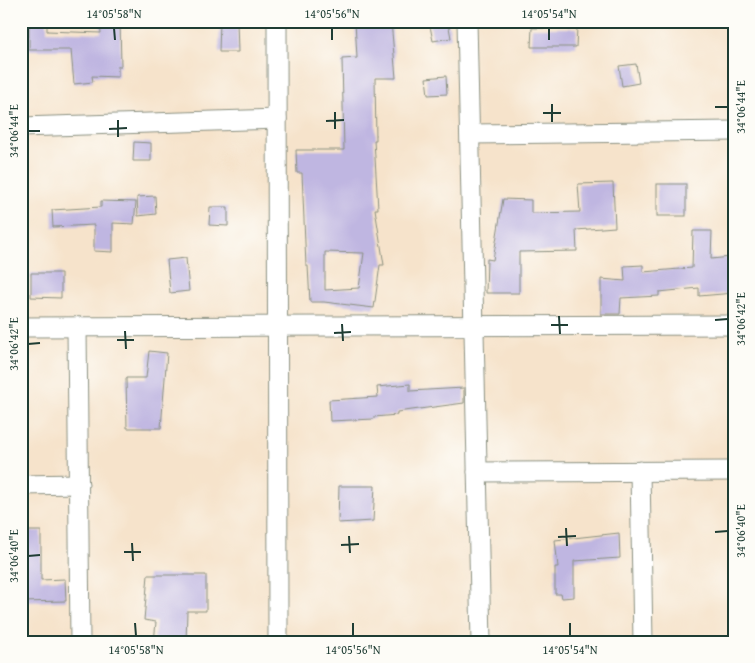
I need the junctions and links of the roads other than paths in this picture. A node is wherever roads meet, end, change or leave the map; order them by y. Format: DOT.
graph roads {
  1 [pos="278,21"];
  2 [pos="467,21"];
  3 [pos="277,119"];
  4 [pos="21,127"];
  5 [pos="734,131"];
  6 [pos="470,134"];
  7 [pos="734,325"];
  8 [pos="278,326"];
  9 [pos="474,326"];
  10 [pos="21,327"];
  11 [pos="77,327"];
  12 [pos="640,471"];
  13 [pos="734,471"];
  14 [pos="478,472"];
  15 [pos="79,484"];
  16 [pos="21,485"];
  17 [pos="80,642"];
  18 [pos="278,642"];
  19 [pos="482,642"];
  20 [pos="642,642"];
  1 -- 3 [label="street"];
  2 -- 6 [label="street"];
  3 -- 4 [label="street"];
  3 -- 8 [label="street"];
  5 -- 6 [label="street"];
  6 -- 9 [label="street"];
  7 -- 9 [label="street"];
  8 -- 9 [label="street"];
  8 -- 11 [label="street"];
  8 -- 18 [label="street"];
  9 -- 14 [label="street"];
  10 -- 11 [label="street"];
  11 -- 15 [label="street"];
  12 -- 13 [label="street"];
  12 -- 14 [label="street"];
  12 -- 20 [label="street"];
  14 -- 19 [label="street"];
  15 -- 16 [label="street"];
  15 -- 17 [label="street"];
}
